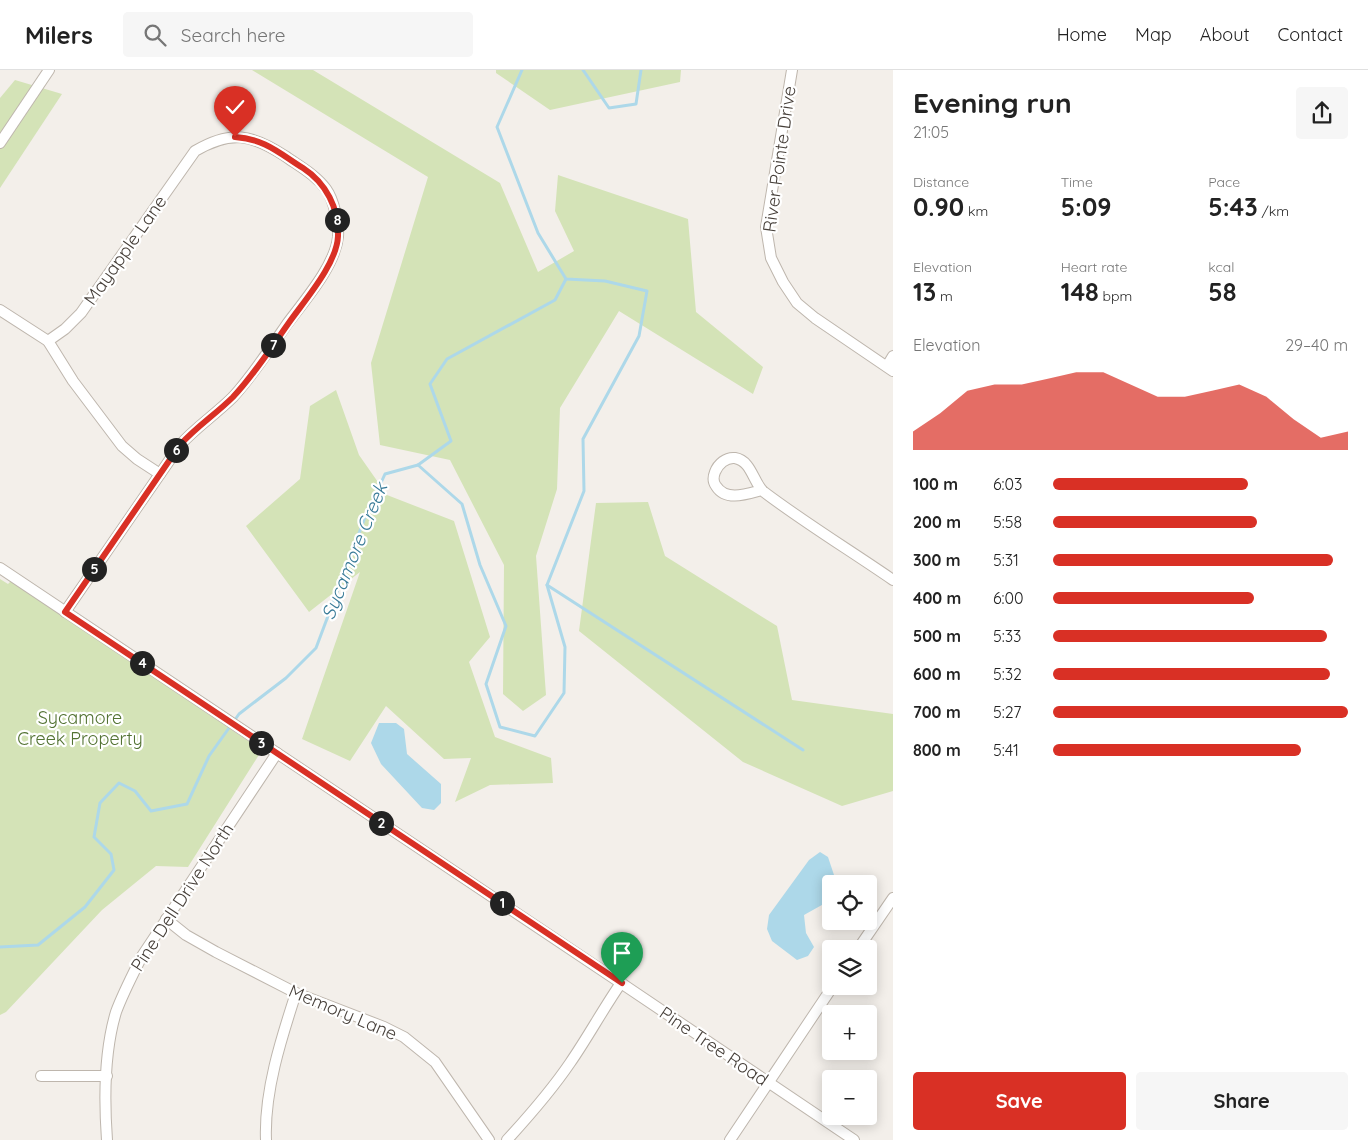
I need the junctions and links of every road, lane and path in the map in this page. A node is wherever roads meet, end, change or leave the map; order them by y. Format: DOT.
graph roads {
  1 [pos="49,70"];
  2 [pos="792,70"];
  3 [pos="0,142"];
  4 [pos="0,310"];
  5 [pos="48,341"];
  6 [pos="893,356"];
  7 [pos="890,369"];
  8 [pos="160,474"];
  9 [pos="762,490"];
  10 [pos="0,568"];
  11 [pos="893,580"];
  12 [pos="65,612"];
  13 [pos="277,753"];
  14 [pos="893,898"];
  15 [pos="166,919"];
  16 [pos="864,940"];
  17 [pos="622,983"];
  18 [pos="296,993"];
  19 [pos="827,995"];
  20 [pos="41,1076"];
  21 [pos="107,1076"];
  22 [pos="768,1083"];
  23 [pos="107,1140"];
  24 [pos="266,1140"];
  25 [pos="489,1140"];
  26 [pos="507,1140"];
  27 [pos="730,1140"];
  28 [pos="854,1140"];
  1 -- 3 [label="street"];
  2 -- 7 [label="street, River Pointe Drive"];
  4 -- 5 [label="street"];
  5 -- 8 [label="street"];
  5 -- 8 [label="street, Mayapple Lane"];
  6 -- 7 [label="street"];
  8 -- 12 [label="street"];
  9 -- 9 [label="street"];
  9 -- 11 [label="street"];
  10 -- 12 [label="street, Pine Tree Road"];
  12 -- 13 [label="street, Pine Tree Road"];
  13 -- 15 [label="street, Pine Dell Drive North"];
  13 -- 17 [label="street, Pine Tree Road"];
  14 -- 16 [label="street"];
  15 -- 18 [label="street, Memory Lane"];
  15 -- 21 [label="street, Pine Dell Drive North"];
  17 -- 22 [label="street, Pine Tree Road"];
  17 -- 26 [label="street"];
  18 -- 24 [label="street"];
  18 -- 25 [label="street, Memory Lane"];
  19 -- 22 [label="street"];
  20 -- 21 [label="street"];
  21 -- 23 [label="street, Pine Dell Drive North"];
  22 -- 27 [label="street"];
  22 -- 28 [label="street, Pine Tree Road"];
}
